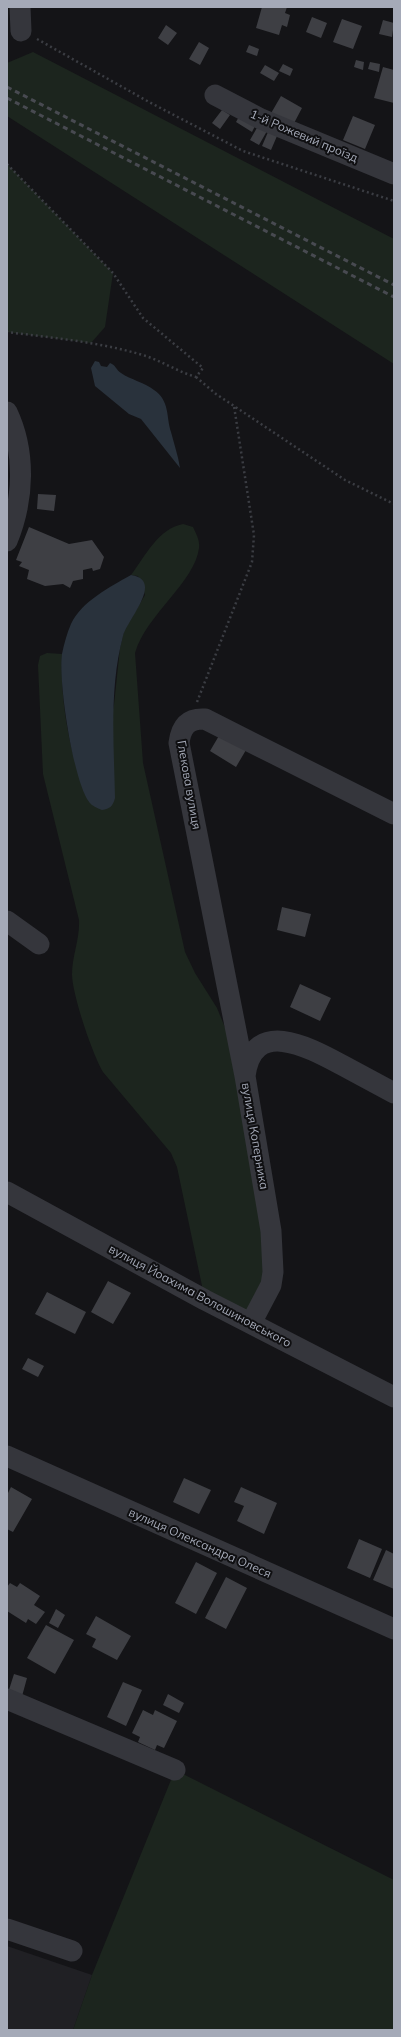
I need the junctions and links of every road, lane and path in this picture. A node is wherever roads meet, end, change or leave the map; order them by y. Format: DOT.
graph roads {
  1 [pos="20,7"];
  2 [pos="21,31"];
  3 [pos="215,95"];
  4 [pos="7,164"];
  5 [pos="394,174"];
  6 [pos="394,200"];
  7 [pos="7,332"];
  8 [pos="196,377"];
  9 [pos="234,406"];
  10 [pos="7,412"];
  11 [pos="394,504"];
  12 [pos="7,541"];
  13 [pos="190,721"];
  14 [pos="394,814"];
  15 [pos="7,921"];
  16 [pos="38,944"];
  17 [pos="245,1076"];
  18 [pos="394,1093"];
  19 [pos="7,1192"];
  20 [pos="251,1323"];
  21 [pos="394,1397"];
  22 [pos="7,1456"];
  23 [pos="394,1629"];
  24 [pos="7,1699"];
  25 [pos="175,1770"];
  26 [pos="7,1929"];
  27 [pos="72,1951"];
  1 -- 2 [label="street"];
  2 -- 6 [label="path"];
  3 -- 5 [label="street, 1-й Рожевий проїзд"];
  4 -- 8 [label="path"];
  7 -- 8 [label="path"];
  8 -- 9 [label="path"];
  9 -- 11 [label="path"];
  9 -- 13 [label="path"];
  10 -- 12 [label="street"];
  13 -- 14 [label="street"];
  13 -- 17 [label="street, Глекова вулиця"];
  15 -- 16 [label="street"];
  17 -- 18 [label="street, вулиця Коперника"];
  17 -- 20 [label="street, вулиця Коперника"];
  19 -- 20 [label="street, вулиця Йоахима Волошиновського"];
  20 -- 21 [label="street, вулиця Йоахима Волошиновського"];
  22 -- 23 [label="street, вулиця Олександра Олеся"];
  24 -- 25 [label="street"];
  26 -- 27 [label="street"];
}
